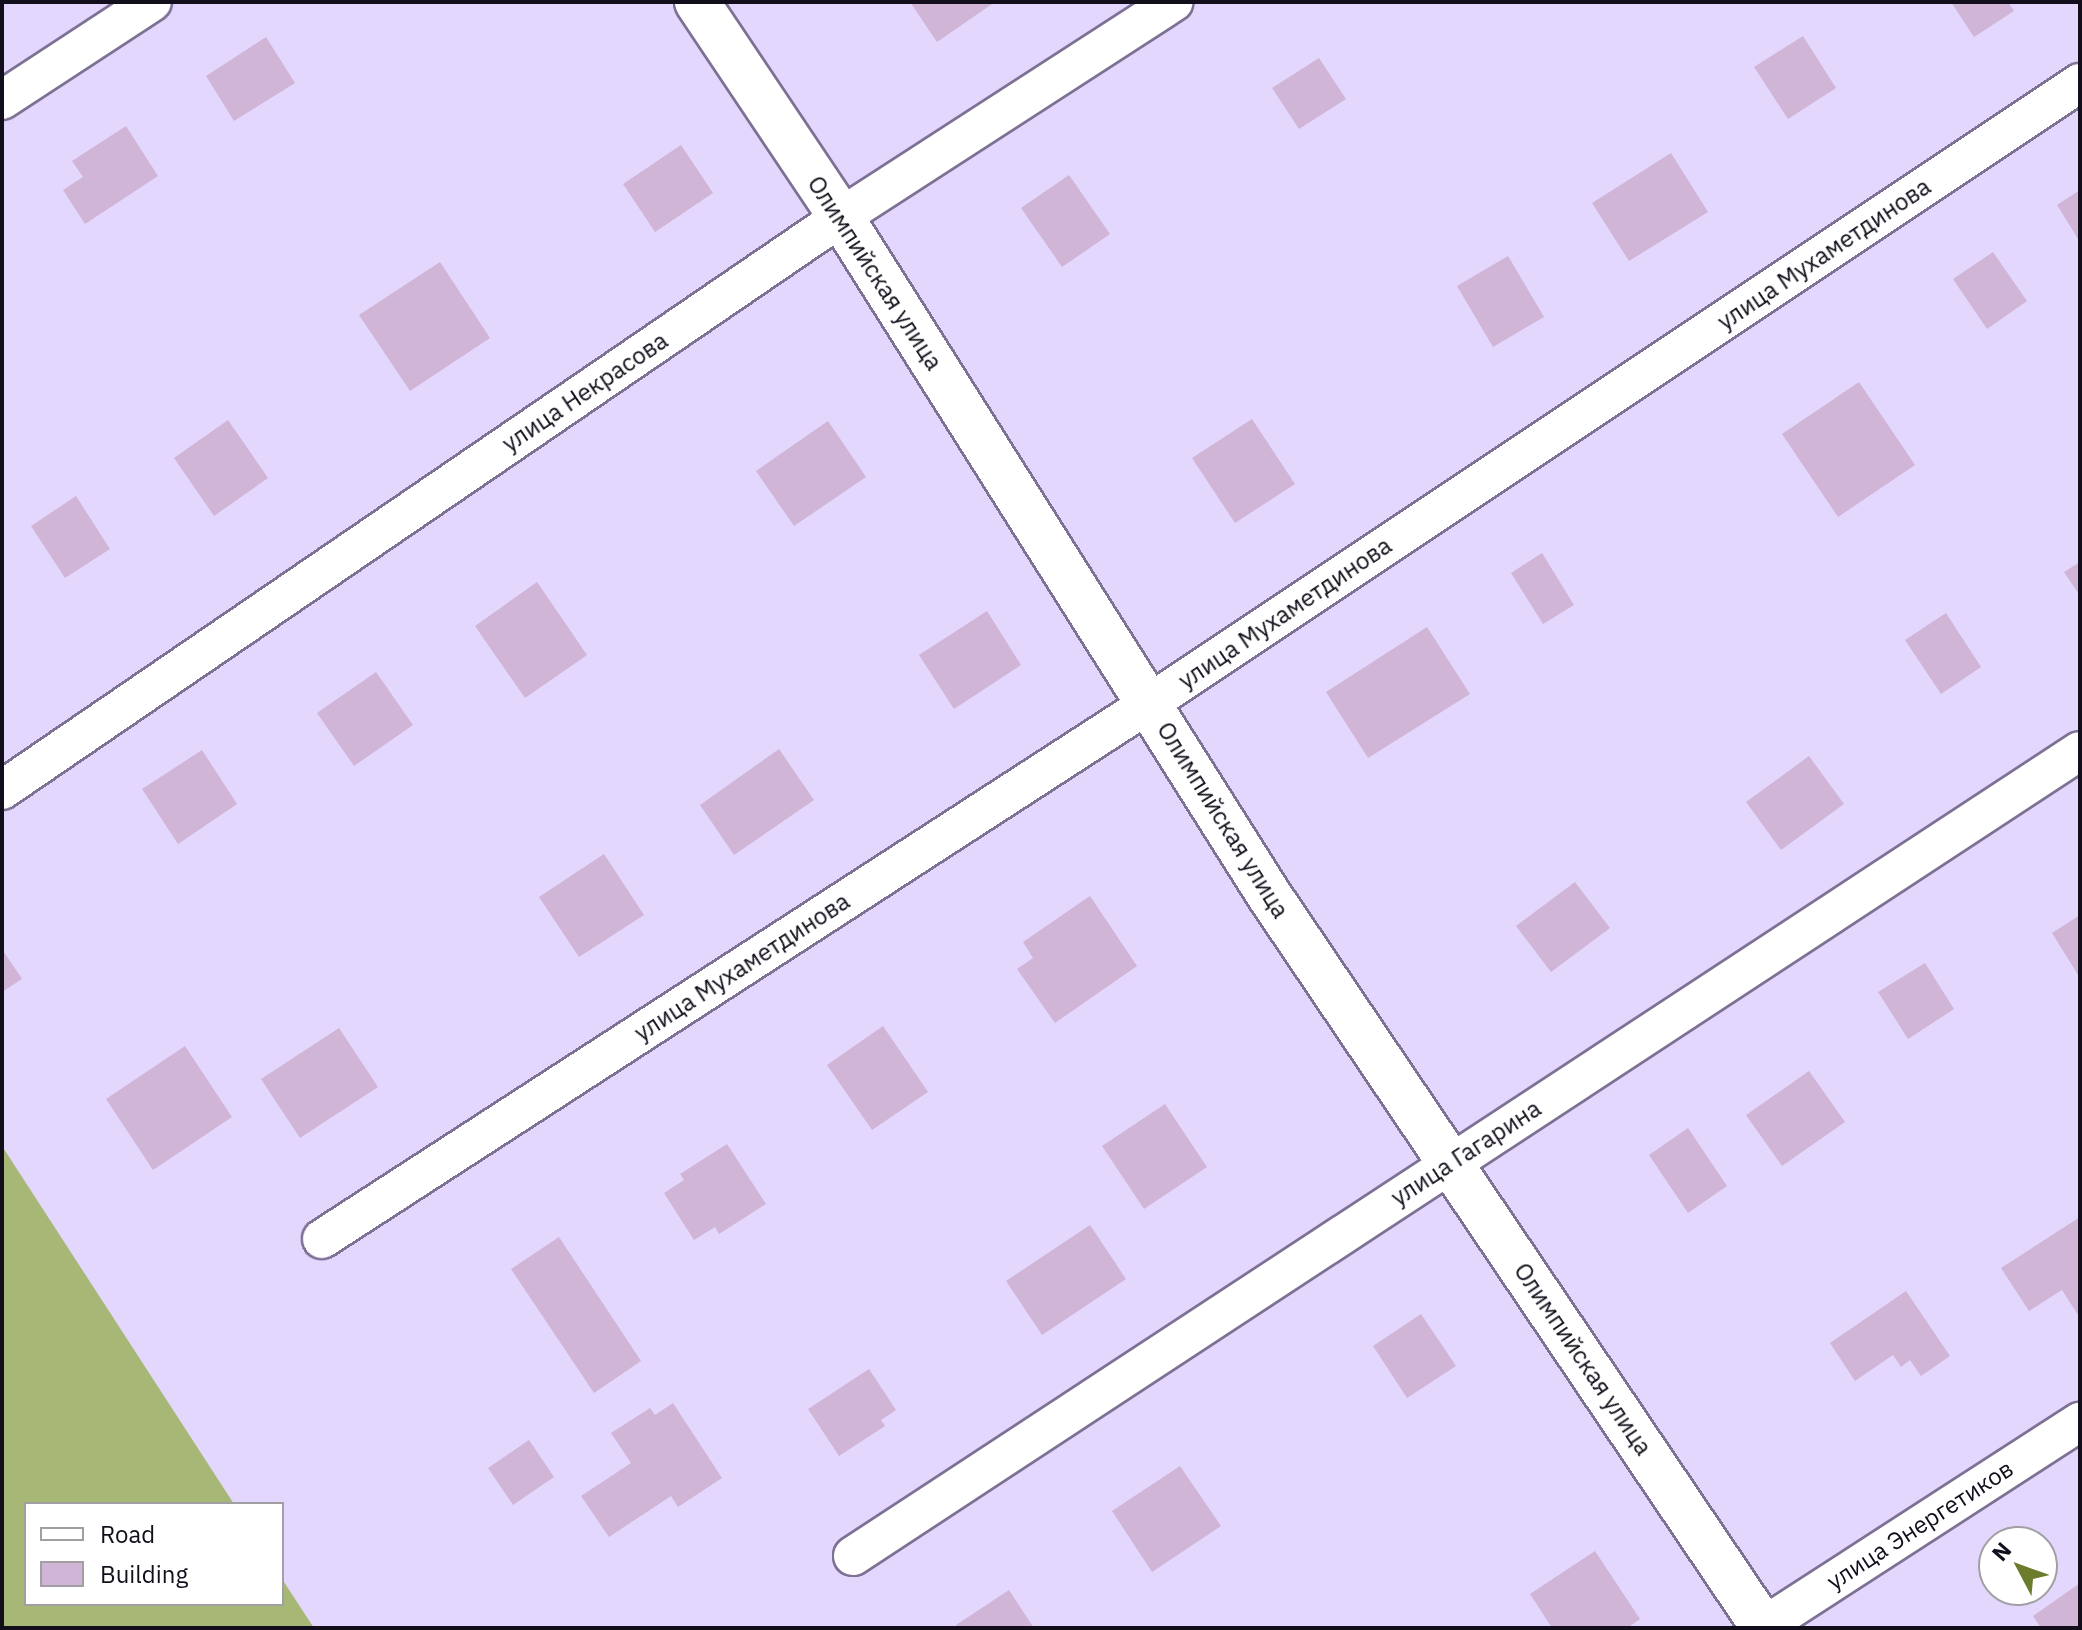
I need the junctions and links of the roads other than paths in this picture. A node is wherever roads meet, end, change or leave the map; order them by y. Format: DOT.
graph roads {
  1 [pos="152,2"];
  2 [pos="697,2"];
  3 [pos="1173,2"];
  4 [pos="2080,83"];
  5 [pos="2,100"];
  6 [pos="841,217"];
  7 [pos="1150,703"];
  8 [pos="2080,751"];
  9 [pos="2,790"];
  10 [pos="1451,1163"];
  11 [pos="322,1239"];
  12 [pos="2080,1422"];
  13 [pos="853,1556"];
  14 [pos="1762,1628"];
  1 -- 5 [label="street"];
  2 -- 6 [label="street, Олимпийская улица"];
  3 -- 6 [label="street, улица Некрасова"];
  4 -- 7 [label="street, улица Мухаметдинова"];
  6 -- 7 [label="street, Олимпийская улица"];
  6 -- 9 [label="street, улица Некрасова"];
  7 -- 10 [label="street, Олимпийская улица"];
  7 -- 11 [label="street, улица Мухаметдинова"];
  8 -- 10 [label="street, улица Гагарина"];
  10 -- 13 [label="street, улица Гагарина"];
  10 -- 14 [label="street, Олимпийская улица"];
  12 -- 14 [label="street, улица Энергетиков"];
}
